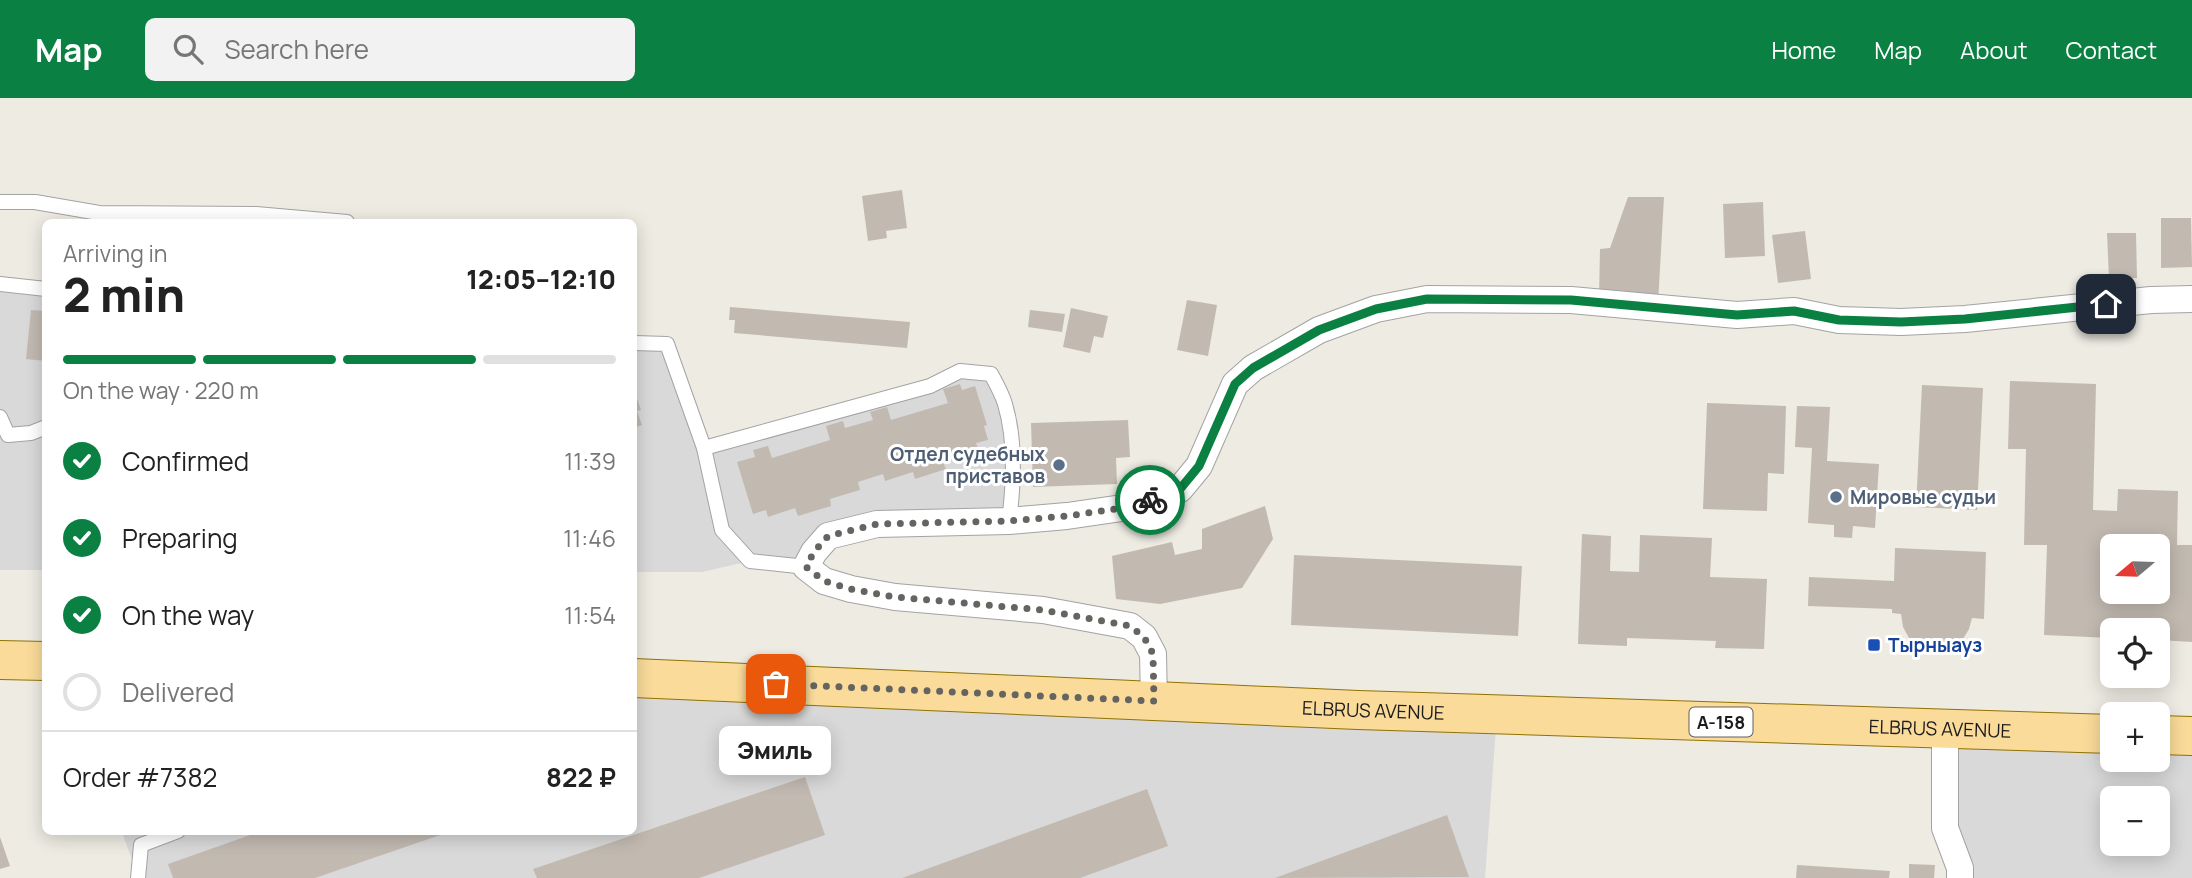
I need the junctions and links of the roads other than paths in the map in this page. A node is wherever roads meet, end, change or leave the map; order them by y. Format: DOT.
graph roads {
  1 [pos="0,202"];
  2 [pos="313,219"];
  3 [pos="0,284"];
  4 [pos="42,289"];
  5 [pos="2192,299"];
  6 [pos="637,345"];
  7 [pos="0,417"];
  8 [pos="42,429"];
  9 [pos="704,448"];
  10 [pos="1009,521"];
  11 [pos="806,567"];
  12 [pos="0,660"];
  13 [pos="42,662"];
  14 [pos="637,678"];
  15 [pos="1154,701"];
  16 [pos="1945,729"];
  17 [pos="2100,734"];
  18 [pos="2170,735"];
  19 [pos="2192,736"];
  20 [pos="167,835"];
  21 [pos="138,878"];
  22 [pos="1960,878"];
  1 -- 2 [label="lane"];
  3 -- 4 [label="lane"];
  5 -- 10 [label="street"];
  6 -- 9 [label="lane"];
  7 -- 8 [label="lane"];
  9 -- 10 [label="lane"];
  9 -- 11 [label="lane"];
  10 -- 11 [label="street"];
  11 -- 15 [label="street"];
  12 -- 13 [label="main road"];
  14 -- 15 [label="main road, ELBRUS AVENUE / А-158"];
  15 -- 16 [label="main road, ELBRUS AVENUE / А-158"];
  16 -- 17 [label="main road, ELBRUS AVENUE / А-158"];
  16 -- 22 [label="street"];
  18 -- 19 [label="main road"];
  20 -- 21 [label="lane"];
}
